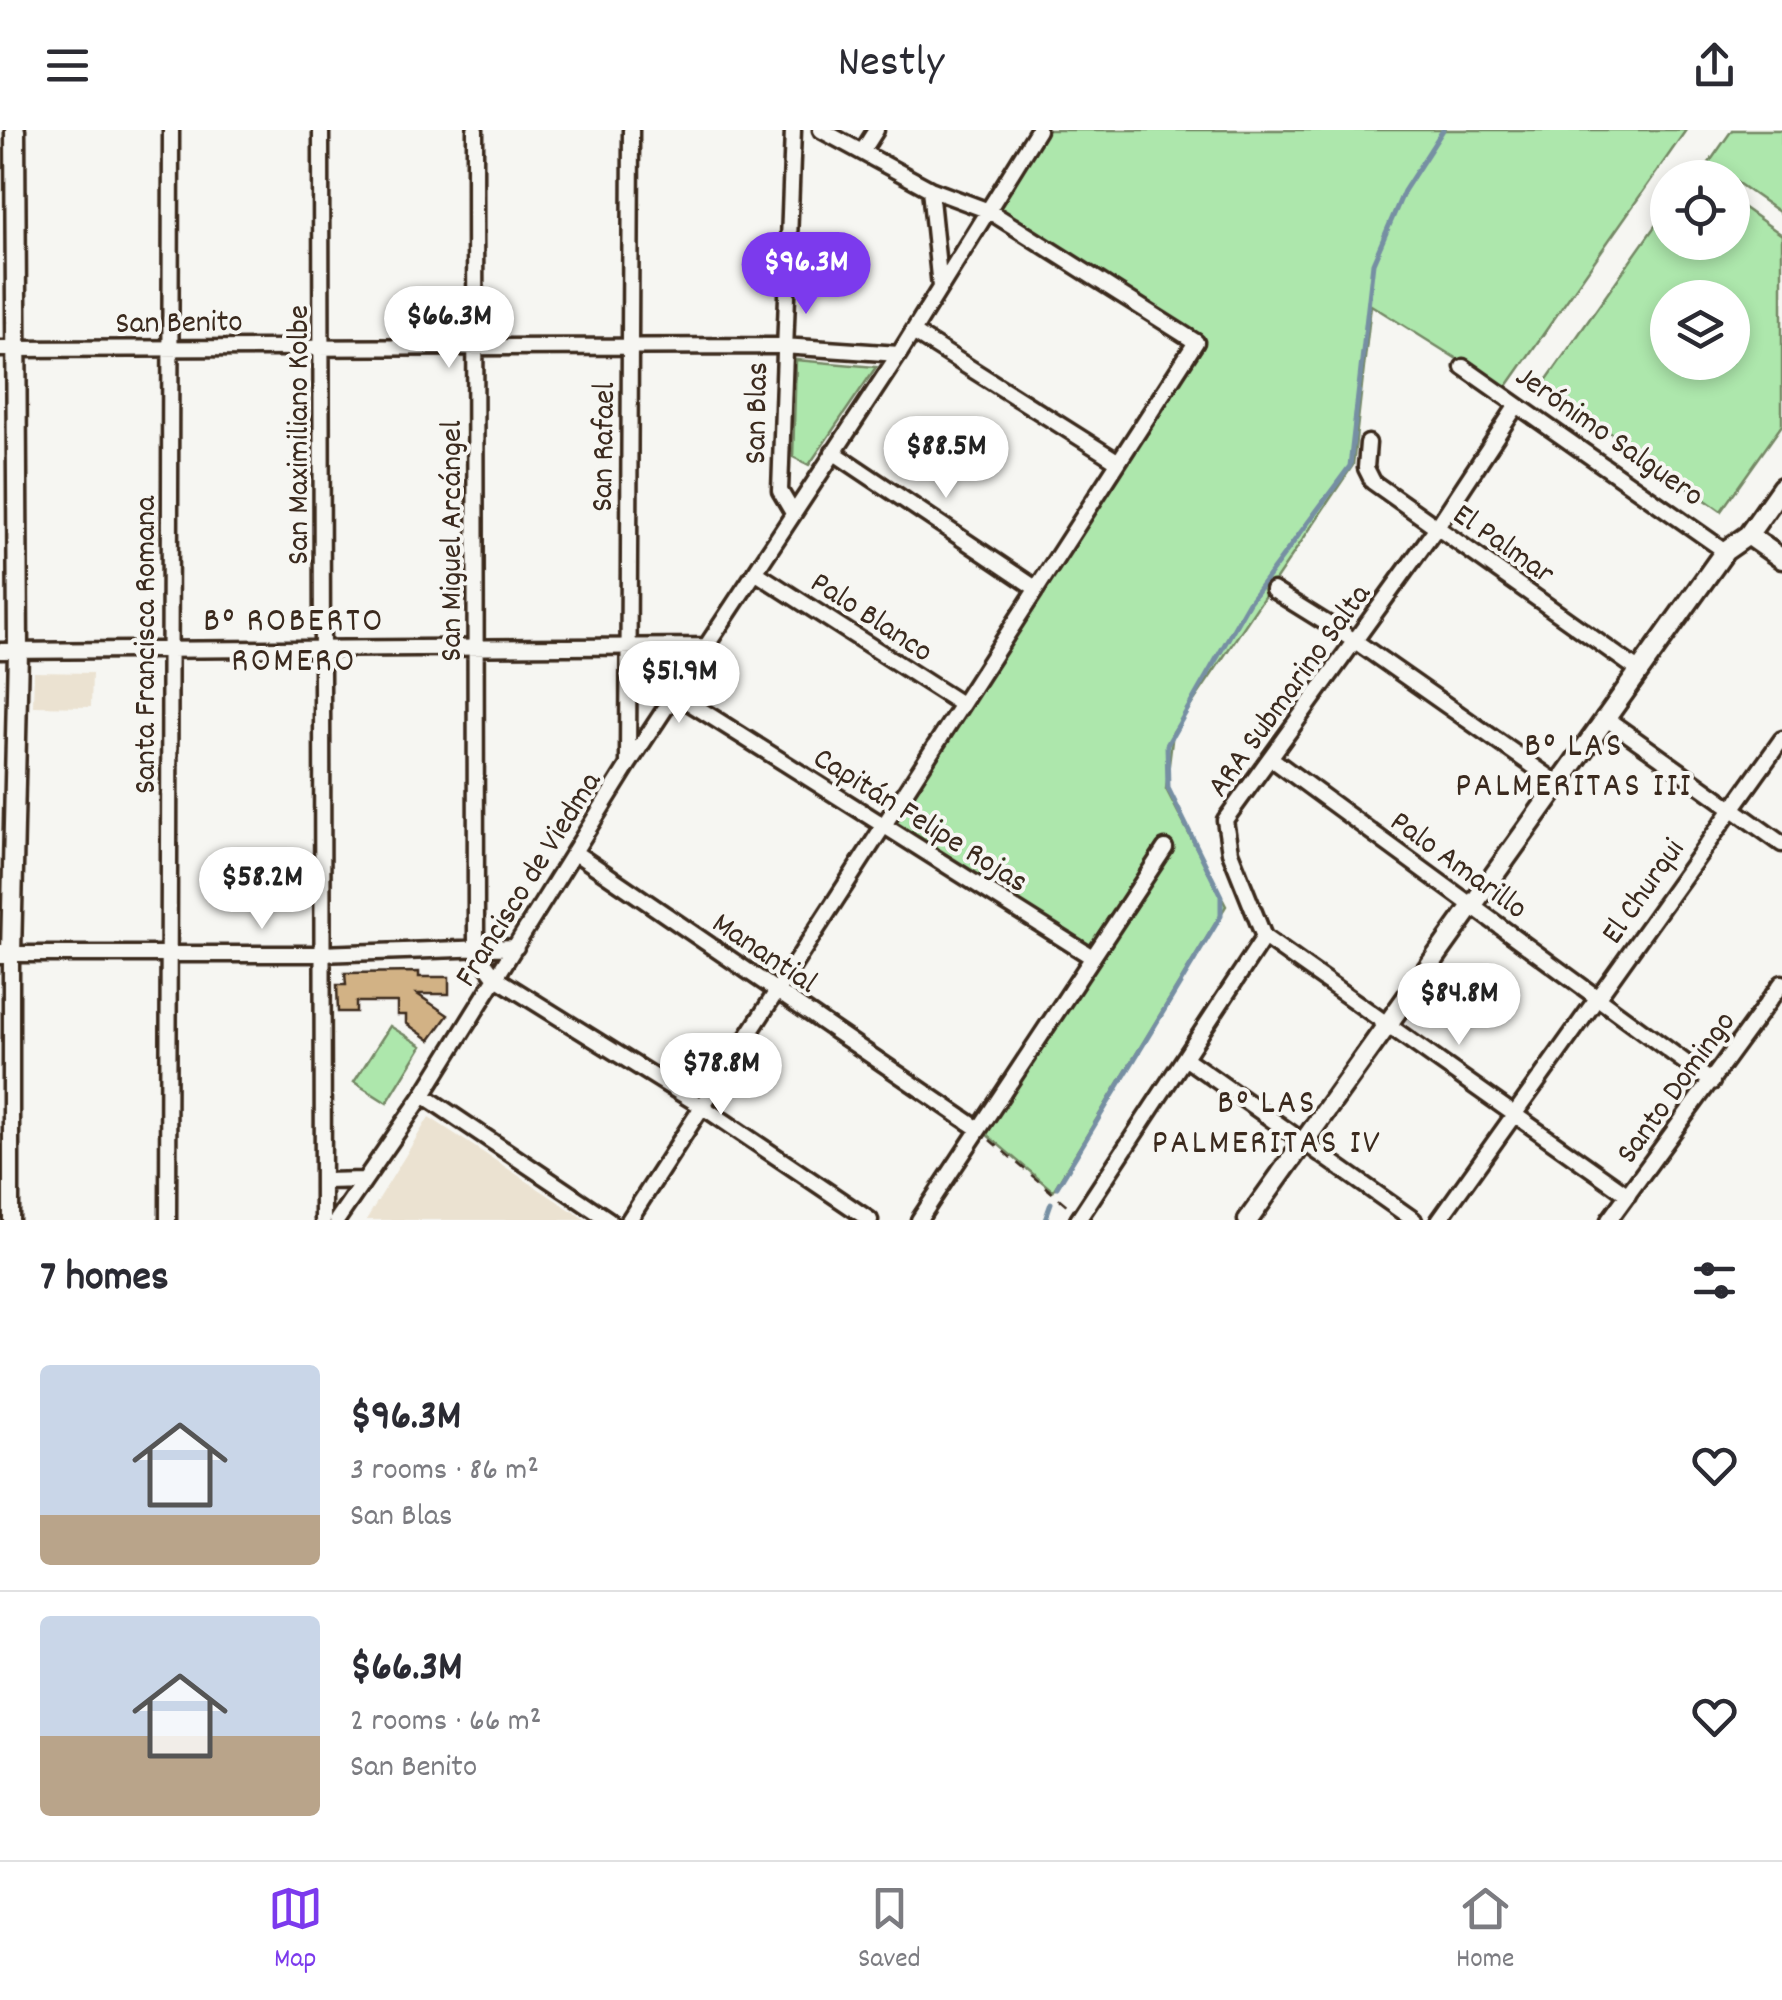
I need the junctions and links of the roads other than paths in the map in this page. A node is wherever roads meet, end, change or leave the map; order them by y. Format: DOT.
graph roads {
  1 [pos="15,130"];
  2 [pos="171,130"];
  3 [pos="321,130"];
  4 [pos="475,130"];
  5 [pos="632,130"];
  6 [pos="793,130"];
  7 [pos="820,130"];
  8 [pos="876,130"];
  9 [pos="1038,130"];
  10 [pos="862,152"];
  11 [pos="930,190"];
  12 [pos="989,211"];
  13 [pos="940,287"];
  14 [pos="913,332"];
  15 [pos="324,346"];
  16 [pos="783,346"];
  17 [pos="630,347"];
  18 [pos="170,348"];
  19 [pos="9,349"];
  20 [pos="475,350"];
  21 [pos="899,354"];
  22 [pos="1463,367"];
  23 [pos="1517,405"];
  24 [pos="1368,443"];
  25 [pos="833,452"];
  26 [pos="1117,461"];
  27 [pos="1782,487"];
  28 [pos="794,512"];
  29 [pos="1437,528"];
  30 [pos="1748,535"];
  31 [pos="1725,551"];
  32 [pos="1782,559"];
  33 [pos="755,572"];
  34 [pos="1034,587"];
  35 [pos="1274,590"];
  36 [pos="1355,641"];
  37 [pos="627,646"];
  38 [pos="705,646"];
  39 [pos="324,648"];
  40 [pos="477,648"];
  41 [pos="170,650"];
  42 [pos="9,651"];
  43 [pos="1638,670"];
  44 [pos="674,693"];
  45 [pos="961,704"];
  46 [pos="1604,717"];
  47 [pos="1782,738"];
  48 [pos="1272,759"];
  49 [pos="628,765"];
  50 [pos="1556,782"];
  51 [pos="1732,808"];
  52 [pos="882,827"];
  53 [pos="1782,844"];
  54 [pos="1165,848"];
  55 [pos="574,852"];
  56 [pos="1470,904"];
  57 [pos="1264,937"];
  58 [pos="516,947"];
  59 [pos="476,951"];
  60 [pos="6,954"];
  61 [pos="169,954"];
  62 [pos="320,954"];
  63 [pos="1092,957"];
  64 [pos="496,978"];
  65 [pos="1782,983"];
  66 [pos="777,992"];
  67 [pos="1598,999"];
  68 [pos="1389,1023"];
  69 [pos="1185,1058"];
  70 [pos="1712,1082"];
  71 [pos="422,1095"];
  72 [pos="702,1107"];
  73 [pos="1514,1116"];
  74 [pos="977,1128"];
  75 [pos="1304,1142"];
  76 [pos="362,1180"];
  77 [pos="325,1181"];
  78 [pos="1628,1196"];
  79 [pos="1082,1219"];
  80 [pos="1251,1219"];
  81 [pos="11,1220"];
  82 [pos="168,1220"];
  83 [pos="324,1220"];
  84 [pos="337,1220"];
  85 [pos="609,1220"];
  86 [pos="629,1220"];
  87 [pos="870,1220"];
  88 [pos="920,1220"];
  89 [pos="1414,1220"];
  90 [pos="1439,1220"];
  91 [pos="1608,1220"];
  1 -- 19 [label="street"];
  2 -- 18 [label="street, Santa Francisca Romana"];
  3 -- 15 [label="street, San Maximiliano Kolbe"];
  4 -- 20 [label="street, San Miguel Arcángel"];
  5 -- 17 [label="street, San Rafael"];
  6 -- 16 [label="street, San Blas"];
  7 -- 10 [label="street"];
  8 -- 10 [label="street"];
  9 -- 12 [label="street, Francisco de Viedma"];
  10 -- 11 [label="street"];
  11 -- 12 [label="street"];
  11 -- 13 [label="street"];
  12 -- 13 [label="street, Francisco de Viedma"];
  12 -- 26 [label="street"];
  13 -- 14 [label="street, Francisco de Viedma"];
  14 -- 21 [label="street, Francisco de Viedma"];
  14 -- 26 [label="street"];
  15 -- 18 [label="street, San Benito"];
  15 -- 20 [label="street, San Benito"];
  15 -- 39 [label="street, San Maximiliano Kolbe"];
  16 -- 17 [label="street, San Benito"];
  16 -- 21 [label="street, San Benito"];
  16 -- 28 [label="street, San Blas"];
  17 -- 20 [label="street, San Benito"];
  17 -- 37 [label="street, San Rafael"];
  18 -- 19 [label="street, San Benito"];
  18 -- 41 [label="street, Santa Francisca Romana"];
  19 -- 42 [label="street"];
  20 -- 40 [label="street, San Miguel Arcángel"];
  21 -- 25 [label="street, Francisco de Viedma"];
  22 -- 23 [label="street, Jerónimo Salguero"];
  23 -- 29 [label="street, ARA Submarino Salta"];
  23 -- 31 [label="street, Jerónimo Salguero"];
  24 -- 29 [label="street, El Palmar"];
  25 -- 28 [label="street, Francisco de Viedma"];
  25 -- 34 [label="street"];
  26 -- 34 [label="street"];
  27 -- 30 [label="street"];
  28 -- 33 [label="street, Francisco de Viedma"];
  29 -- 36 [label="street, ARA Submarino Salta"];
  29 -- 43 [label="street, El Palmar"];
  30 -- 31 [label="street"];
  30 -- 32 [label="street"];
  31 -- 43 [label="street"];
  33 -- 38 [label="street, Francisco de Viedma"];
  33 -- 45 [label="street, Palo Blanco"];
  34 -- 45 [label="street"];
  35 -- 36 [label="street"];
  36 -- 48 [label="street, ARA Submarino Salta"];
  36 -- 50 [label="street"];
  37 -- 38 [label="street"];
  37 -- 40 [label="street"];
  37 -- 49 [label="street, San Rafael"];
  38 -- 44 [label="street, Francisco de Viedma"];
  39 -- 40 [label="street"];
  39 -- 41 [label="street"];
  39 -- 62 [label="street, San Maximiliano Kolbe"];
  40 -- 59 [label="street, San Miguel Arcángel"];
  41 -- 42 [label="street"];
  41 -- 61 [label="street, Santa Francisca Romana"];
  42 -- 60 [label="street"];
  43 -- 46 [label="street"];
  44 -- 49 [label="street, Francisco de Viedma"];
  44 -- 52 [label="street, Capitán Felipe Rojas"];
  45 -- 52 [label="street"];
  46 -- 50 [label="street"];
  46 -- 51 [label="street"];
  47 -- 51 [label="street, El Churqui"];
  48 -- 56 [label="street, Palo Amarillo"];
  48 -- 57 [label="street, ARA Submarino Salta"];
  49 -- 55 [label="street, Francisco de Viedma"];
  50 -- 56 [label="street"];
  51 -- 53 [label="street"];
  51 -- 67 [label="street, El Churqui"];
  52 -- 63 [label="street, Capitán Felipe Rojas"];
  52 -- 66 [label="street"];
  54 -- 63 [label="street"];
  55 -- 58 [label="street, Francisco de Viedma"];
  55 -- 66 [label="street, Manantial"];
  56 -- 67 [label="street, Palo Amarillo"];
  56 -- 68 [label="street"];
  57 -- 68 [label="street"];
  57 -- 69 [label="street"];
  58 -- 59 [label="street"];
  58 -- 64 [label="street, Francisco de Viedma"];
  59 -- 62 [label="street"];
  59 -- 64 [label="street"];
  60 -- 61 [label="street"];
  60 -- 81 [label="street"];
  61 -- 62 [label="street"];
  61 -- 82 [label="street, Santa Francisca Romana"];
  62 -- 77 [label="street, San Maximiliano Kolbe"];
  63 -- 74 [label="street"];
  64 -- 71 [label="street, Francisco de Viedma"];
  64 -- 72 [label="street"];
  65 -- 70 [label="street, Santo Domingo"];
  66 -- 72 [label="street"];
  66 -- 74 [label="street, Manantial"];
  67 -- 70 [label="street, Palo Amarillo"];
  67 -- 73 [label="street, El Churqui"];
  68 -- 73 [label="street"];
  68 -- 75 [label="street"];
  69 -- 75 [label="street"];
  69 -- 79 [label="street"];
  70 -- 78 [label="street, Santo Domingo"];
  71 -- 76 [label="street, Francisco de Viedma"];
  71 -- 85 [label="street"];
  72 -- 86 [label="street"];
  72 -- 87 [label="street"];
  73 -- 78 [label="street"];
  73 -- 90 [label="street, El Churqui"];
  74 -- 88 [label="street"];
  75 -- 80 [label="street"];
  75 -- 89 [label="street"];
  76 -- 77 [label="street"];
  76 -- 84 [label="street, Francisco de Viedma"];
  77 -- 83 [label="street, San Maximiliano Kolbe"];
  78 -- 91 [label="street, Santo Domingo"];
}
